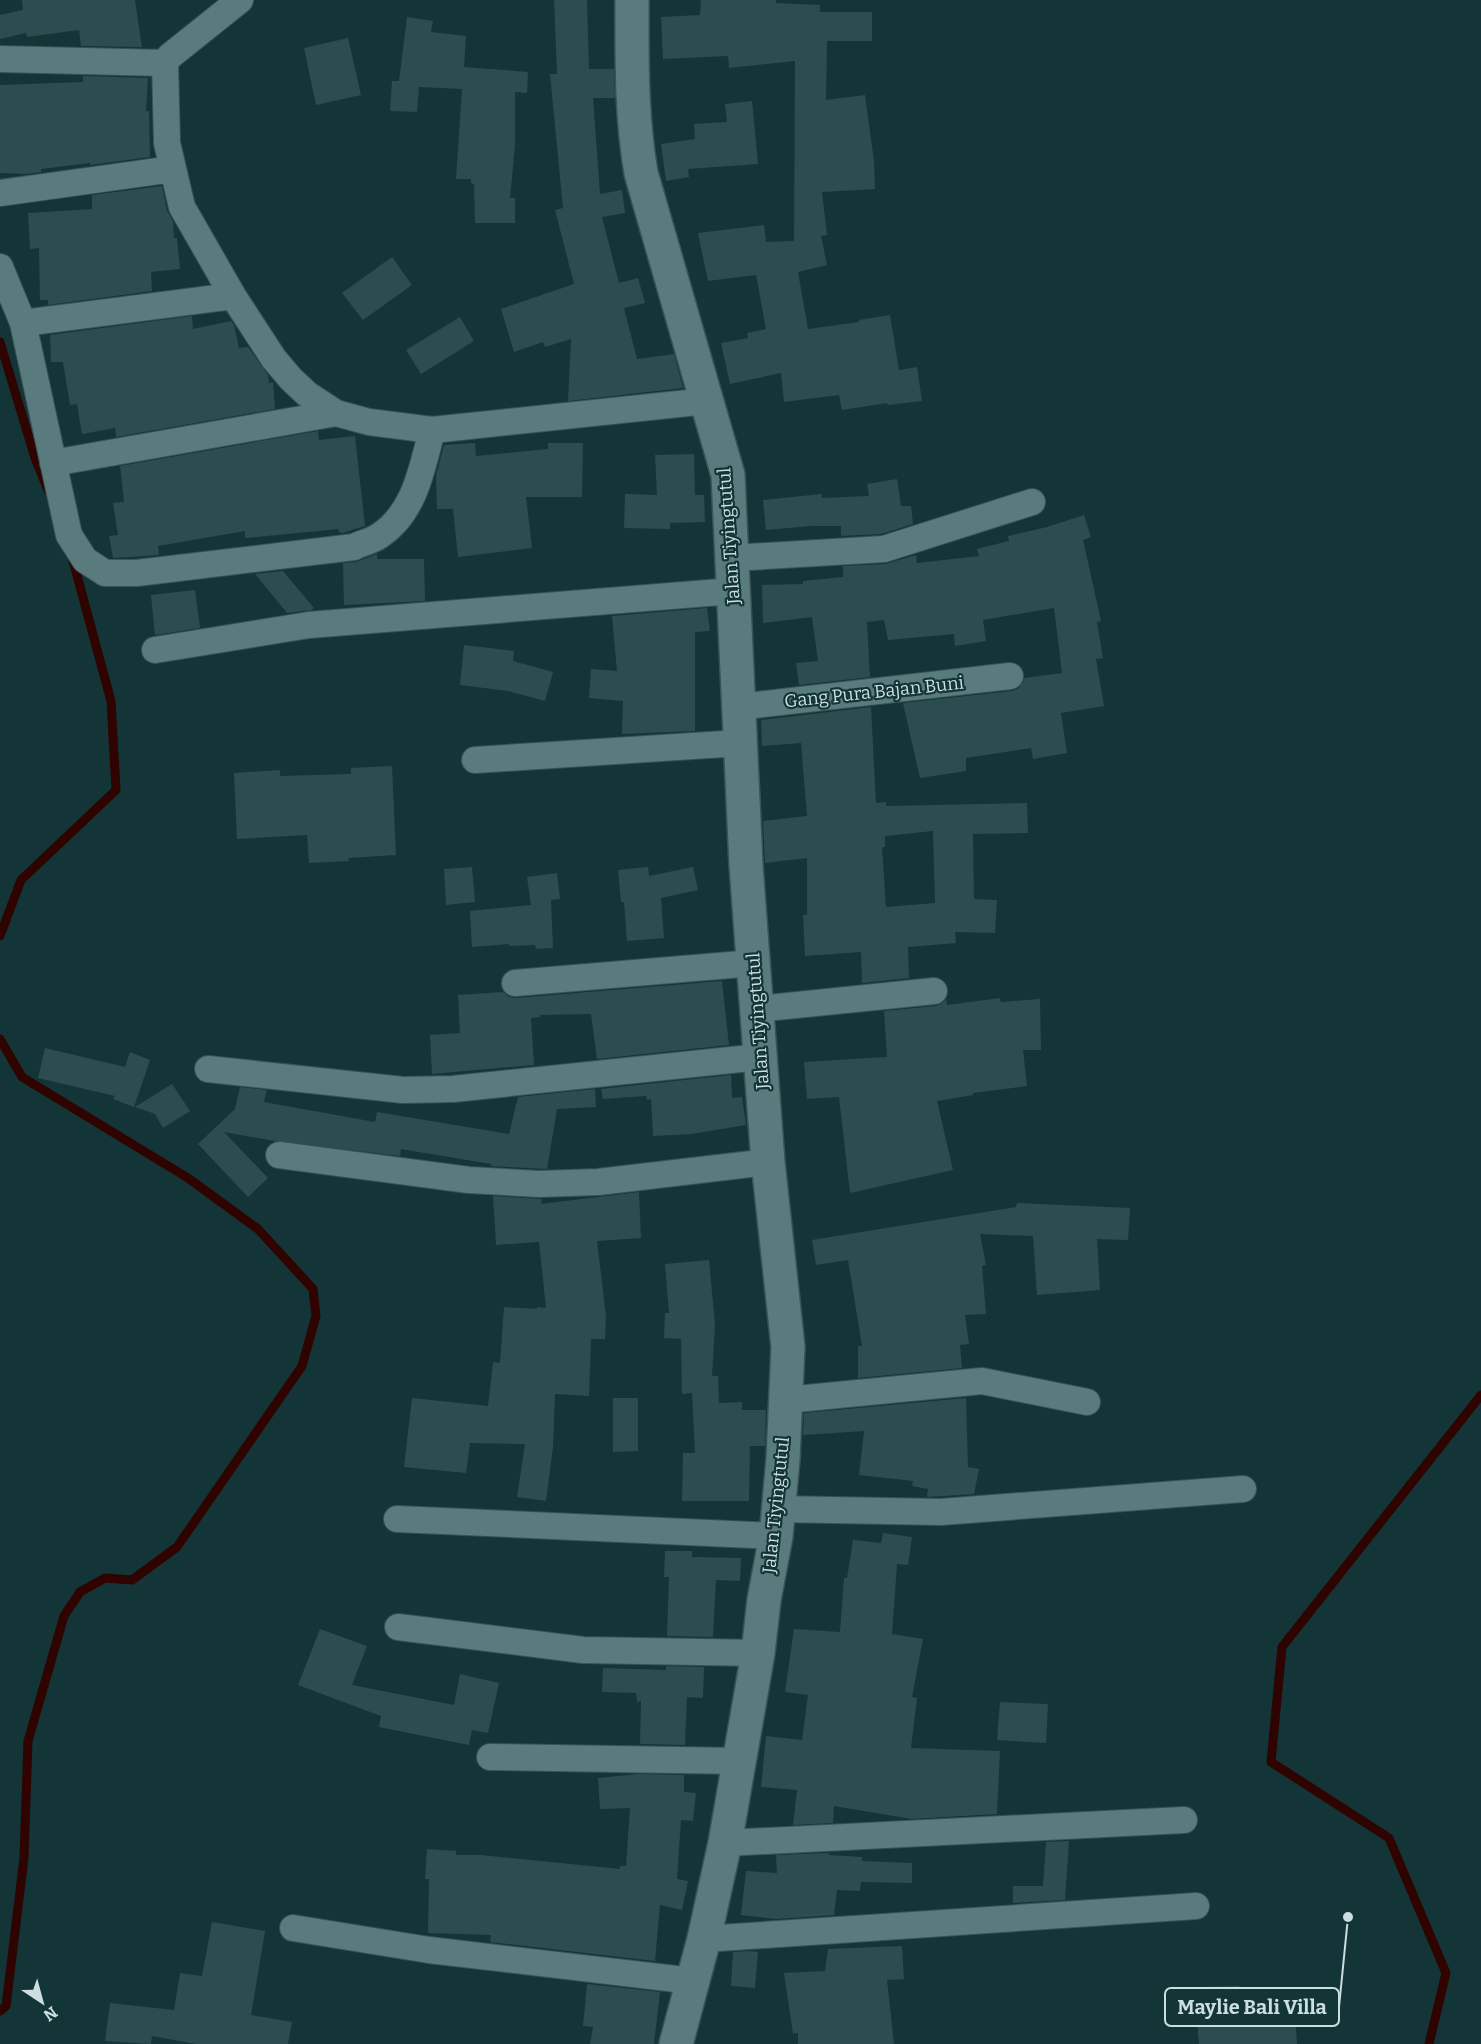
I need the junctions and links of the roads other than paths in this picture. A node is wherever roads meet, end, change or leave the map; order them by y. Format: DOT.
graph roads {
  1 [pos="240,0"];
  2 [pos="632,0"];
  3 [pos="0,59"];
  4 [pos="165,63"];
  5 [pos="173,169"];
  6 [pos="0,193"];
  7 [pos="0,267"];
  8 [pos="233,296"];
  9 [pos="23,322"];
  10 [pos="707,401"];
  11 [pos="336,413"];
  12 [pos="432,430"];
  13 [pos="53,463"];
  14 [pos="1032,502"];
  15 [pos="732,558"];
  16 [pos="733,591"];
  17 [pos="154,650"];
  18 [pos="1010,676"];
  19 [pos="738,707"];
  20 [pos="740,743"];
  21 [pos="475,760"];
  22 [pos="754,963"];
  23 [pos="515,983"];
  24 [pos="934,991"];
  25 [pos="757,1009"];
  26 [pos="760,1057"];
  27 [pos="208,1069"];
  28 [pos="279,1155"];
  29 [pos="768,1162"];
  30 [pos="786,1400"];
  31 [pos="1087,1402"];
  32 [pos="1243,1489"];
  33 [pos="397,1519"];
  34 [pos="777,1522"];
  35 [pos="398,1627"];
  36 [pos="758,1653"];
  37 [pos="490,1757"];
  38 [pos="738,1761"];
  39 [pos="1184,1820"];
  40 [pos="724,1843"];
  41 [pos="1196,1906"];
  42 [pos="293,1928"];
  43 [pos="704,1939"];
  44 [pos="693,1981"];
  45 [pos="676,2044"];
  1 -- 4 [label="street"];
  2 -- 10 [label="street, Jalan Tiyingtutul"];
  3 -- 4 [label="street"];
  4 -- 5 [label="street"];
  5 -- 6 [label="street"];
  5 -- 8 [label="street"];
  7 -- 9 [label="street"];
  8 -- 9 [label="street"];
  8 -- 11 [label="street"];
  9 -- 13 [label="street"];
  10 -- 12 [label="street"];
  10 -- 15 [label="street, Jalan Tiyingtutul"];
  11 -- 12 [label="street"];
  11 -- 13 [label="street"];
  12 -- 13 [label="street"];
  14 -- 15 [label="street"];
  15 -- 16 [label="street, Jalan Tiyingtutul"];
  16 -- 17 [label="street"];
  16 -- 19 [label="street, Jalan Tiyingtutul"];
  18 -- 19 [label="street, Gang Pura Bajan Buni"];
  19 -- 20 [label="street, Jalan Tiyingtutul"];
  20 -- 21 [label="street"];
  20 -- 22 [label="street, Jalan Tiyingtutul"];
  22 -- 23 [label="street"];
  22 -- 25 [label="street, Jalan Tiyingtutul"];
  24 -- 25 [label="street"];
  25 -- 26 [label="street, Jalan Tiyingtutul"];
  26 -- 27 [label="street"];
  26 -- 29 [label="street, Jalan Tiyingtutul"];
  28 -- 29 [label="street"];
  29 -- 30 [label="street, Jalan Tiyingtutul"];
  30 -- 31 [label="street"];
  30 -- 34 [label="street, Jalan Tiyingtutul"];
  32 -- 34 [label="street"];
  33 -- 34 [label="street"];
  34 -- 36 [label="street, Jalan Tiyingtutul"];
  35 -- 36 [label="street"];
  36 -- 38 [label="street, Jalan Tiyingtutul"];
  37 -- 38 [label="street"];
  38 -- 40 [label="street, Jalan Tiyingtutul"];
  39 -- 40 [label="street"];
  40 -- 43 [label="street, Jalan Tiyingtutul"];
  41 -- 43 [label="street"];
  42 -- 44 [label="street"];
  43 -- 44 [label="street, Jalan Tiyingtutul"];
  44 -- 45 [label="street, Jalan Tiyingtutul"];
}
